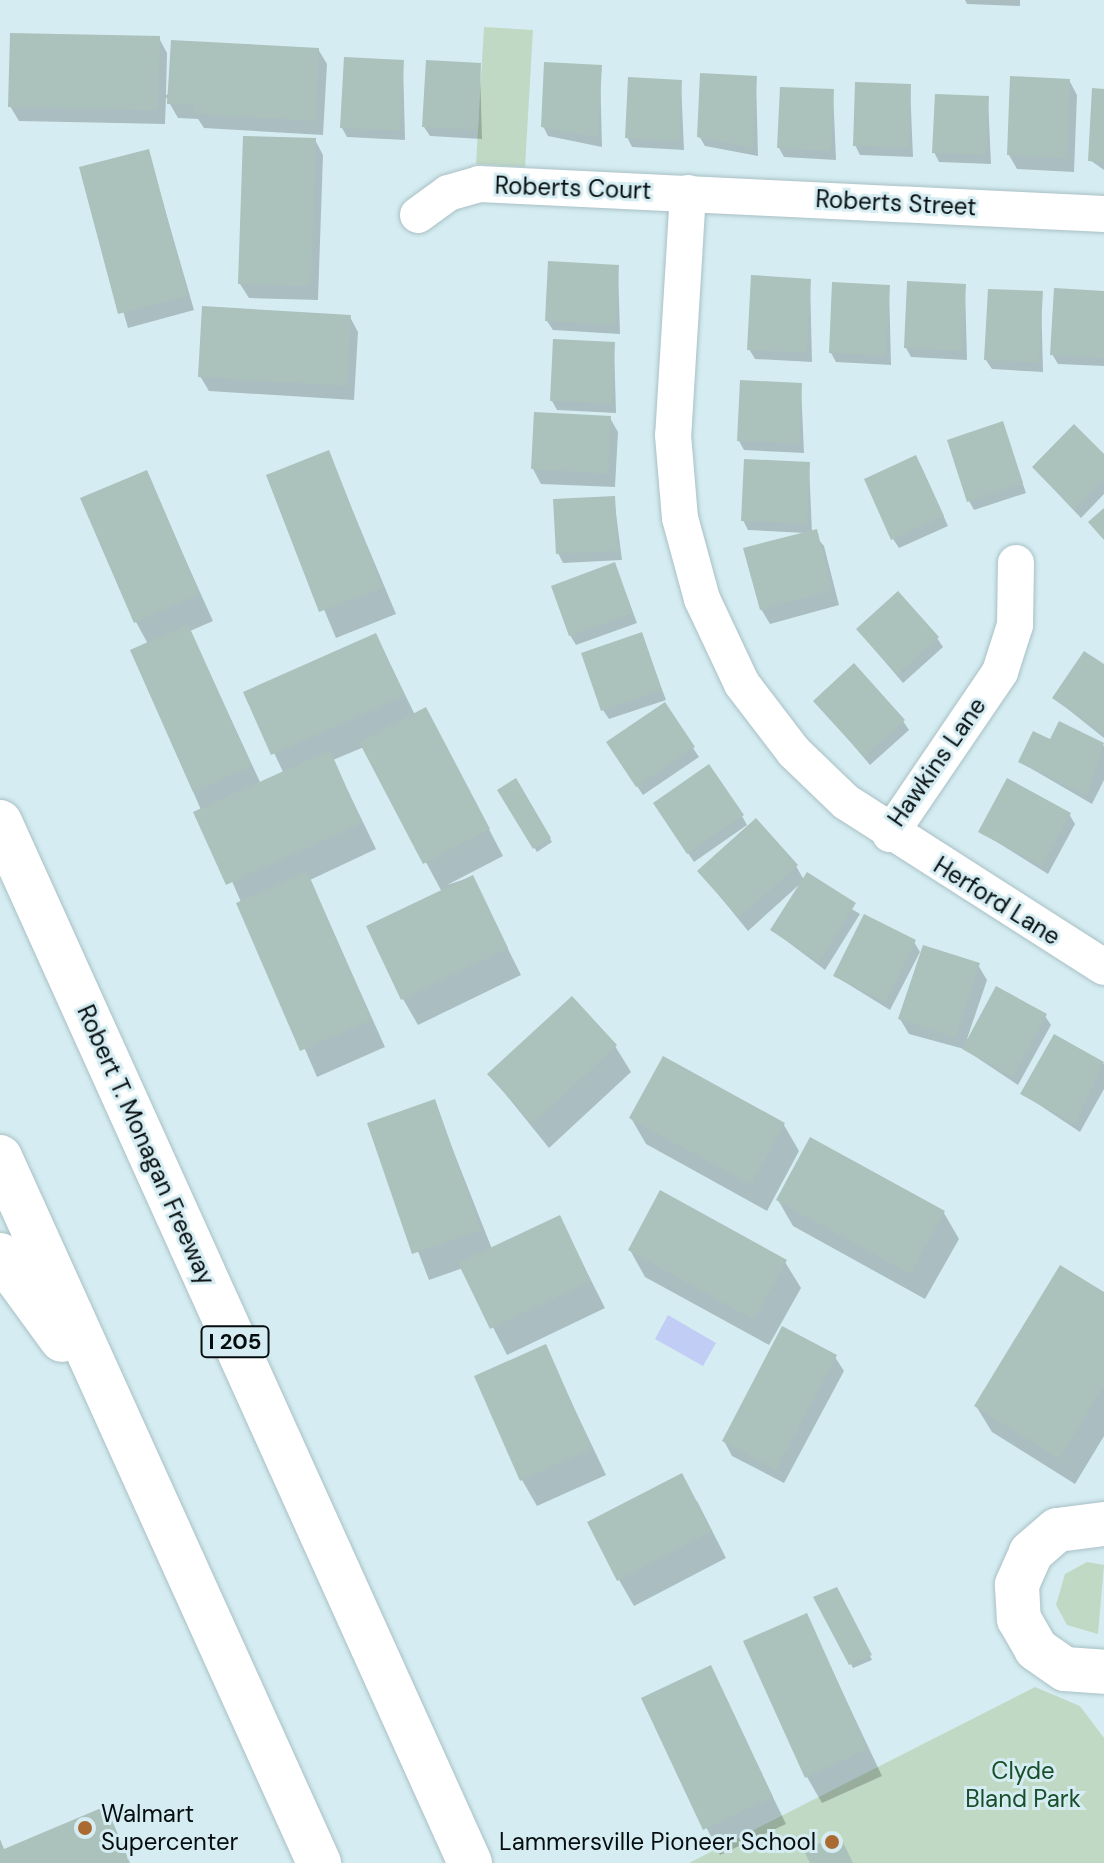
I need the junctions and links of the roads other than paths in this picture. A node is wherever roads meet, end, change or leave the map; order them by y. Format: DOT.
graph roads {
  1 [pos="688,193"];
  2 [pos="1104,214"];
  3 [pos="418,215"];
  4 [pos="1016,563"];
  5 [pos="0,822"];
  6 [pos="890,834"];
  7 [pos="1104,967"];
  8 [pos="0,1157"];
  9 [pos="0,1255"];
  10 [pos="116,1415"];
  11 [pos="1104,1524"];
  12 [pos="1104,1672"];
  13 [pos="319,1863"];
  14 [pos="470,1863"];
  1 -- 2 [label="street, Roberts Street"];
  1 -- 3 [label="street, Roberts Court"];
  1 -- 6 [label="street, Hawkins Lane"];
  4 -- 6 [label="street, Hawkins Lane"];
  5 -- 14 [label="main road, Robert T. Monagan Freeway / I 205"];
  6 -- 7 [label="street, Herford Lane"];
  8 -- 10 [label="main road"];
  9 -- 10 [label="main road"];
  10 -- 13 [label="main road"];
  11 -- 12 [label="main road"];
}
